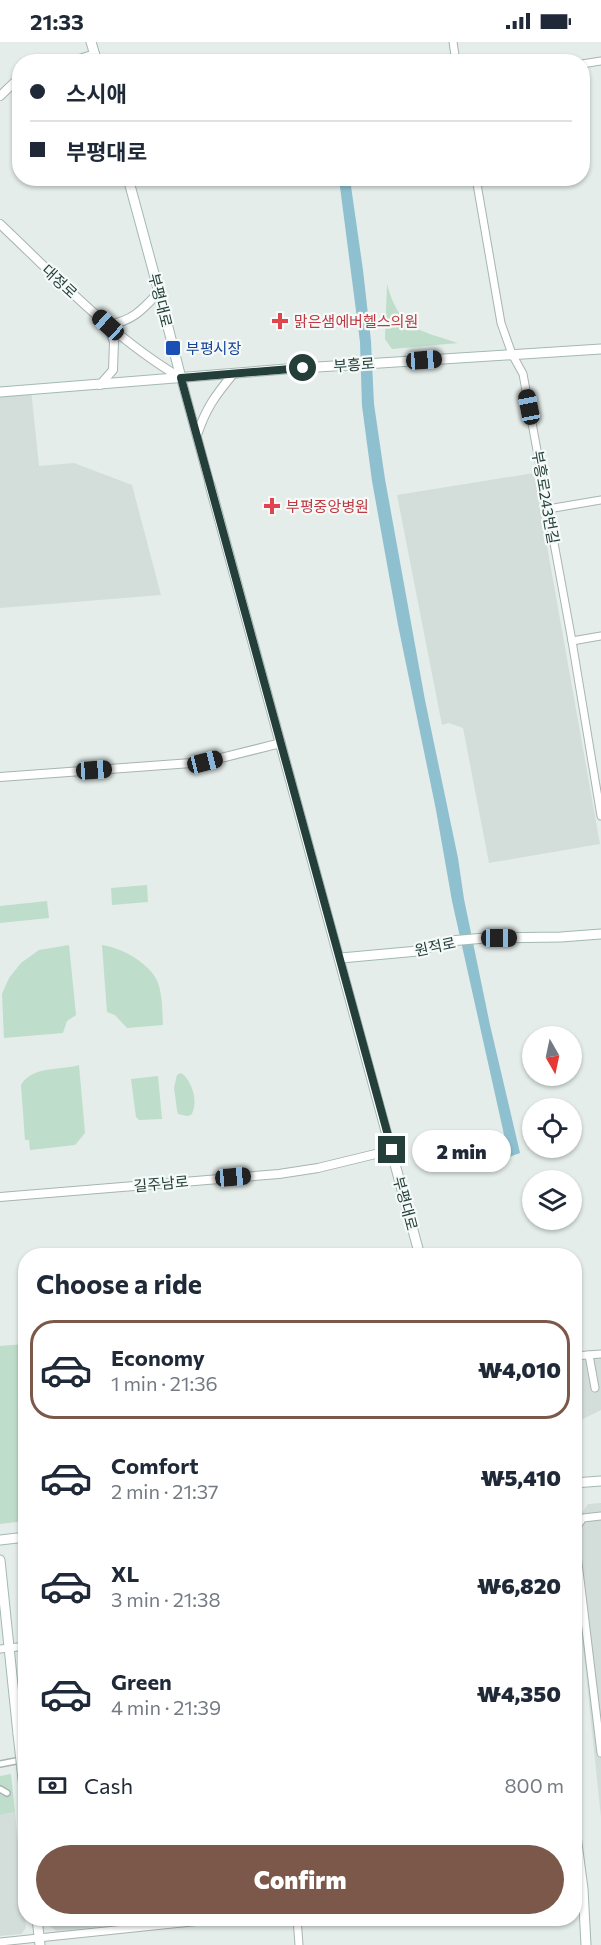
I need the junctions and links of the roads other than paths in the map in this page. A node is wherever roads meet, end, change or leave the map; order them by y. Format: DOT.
graph roads {
  1 [pos="12,85"];
  2 [pos="0,96"];
  3 [pos="130,186"];
  4 [pos="478,186"];
  5 [pos="0,224"];
  6 [pos="159,292"];
  7 [pos="108,325"];
  8 [pos="601,349"];
  9 [pos="512,354"];
  10 [pos="233,374"];
  11 [pos="181,378"];
  12 [pos="100,384"];
  13 [pos="0,392"];
  14 [pos="197,436"];
  15 [pos="210,485"];
  16 [pos="601,500"];
  17 [pos="548,509"];
  18 [pos="601,636"];
  19 [pos="572,642"];
  20 [pos="281,743"];
  21 [pos="0,777"];
  22 [pos="601,816"];
  23 [pos="601,934"];
  24 [pos="340,958"];
  25 [pos="392,1150"];
  26 [pos="0,1197"];
  27 [pos="418,1248"];
  28 [pos="601,1354"];
  29 [pos="582,1355"];
  30 [pos="589,1355"];
  31 [pos="595,1388"];
  32 [pos="601,1481"];
  33 [pos="582,1482"];
  34 [pos="601,1516"];
  35 [pos="582,1519"];
  36 [pos="18,1539"];
  37 [pos="0,1540"];
  38 [pos="0,1560"];
  39 [pos="582,1592"];
  40 [pos="5,1649"];
  41 [pos="601,1689"];
  42 [pos="593,1690"];
  43 [pos="18,1734"];
  44 [pos="601,1753"];
  45 [pos="18,1761"];
  46 [pos="0,1764"];
  47 [pos="0,1789"];
  48 [pos="8,1793"];
  49 [pos="582,1880"];
  50 [pos="38,1926"];
  51 [pos="154,1926"];
  52 [pos="298,1926"];
  53 [pos="0,1942"];
  54 [pos="39,1942"];
  55 [pos="299,1945"];
  56 [pos="586,1945"];
  1 -- 2 [label="street"];
  3 -- 6 [label="main road, 부평대로"];
  4 -- 9 [label="street, 부흥로243번길"];
  5 -- 7 [label="street, 대정로"];
  6 -- 7 [label="street"];
  6 -- 11 [label="main road, 부평대로"];
  7 -- 11 [label="street, 대정로"];
  7 -- 12 [label="street"];
  8 -- 9 [label="main road, 부흥로"];
  9 -- 10 [label="main road, 부흥로"];
  9 -- 17 [label="street, 부흥로243번길"];
  10 -- 11 [label="main road, 부흥로"];
  10 -- 14 [label="street"];
  11 -- 12 [label="main road, 부흥로"];
  11 -- 14 [label="street, 부평대로"];
  12 -- 13 [label="main road, 부흥로"];
  14 -- 15 [label="street, 부평대로"];
  15 -- 20 [label="main road, 부평대로"];
  16 -- 17 [label="street"];
  17 -- 19 [label="street, 부흥로243번길"];
  18 -- 19 [label="street"];
  19 -- 22 [label="street, 부흥로243번길"];
  20 -- 21 [label="street"];
  20 -- 24 [label="main road, 부평대로"];
  23 -- 24 [label="main road, 원적로"];
  24 -- 25 [label="main road, 부평대로"];
  25 -- 26 [label="street, 길주남로"];
  25 -- 27 [label="main road, 부평대로"];
  28 -- 30 [label="street"];
  29 -- 30 [label="street"];
  30 -- 31 [label="street"];
  32 -- 33 [label="main road"];
  34 -- 35 [label="street"];
  36 -- 37 [label="main road"];
  38 -- 40 [label="main road"];
  39 -- 42 [label="street"];
  40 -- 43 [label="main road, bridge"];
  41 -- 42 [label="street"];
  42 -- 44 [label="street"];
  45 -- 46 [label="street"];
  47 -- 48 [label="street"];
  49 -- 56 [label="main road"];
  50 -- 54 [label="main road"];
  51 -- 54 [label="street"];
  52 -- 55 [label="street"];
  53 -- 54 [label="street"];
}
